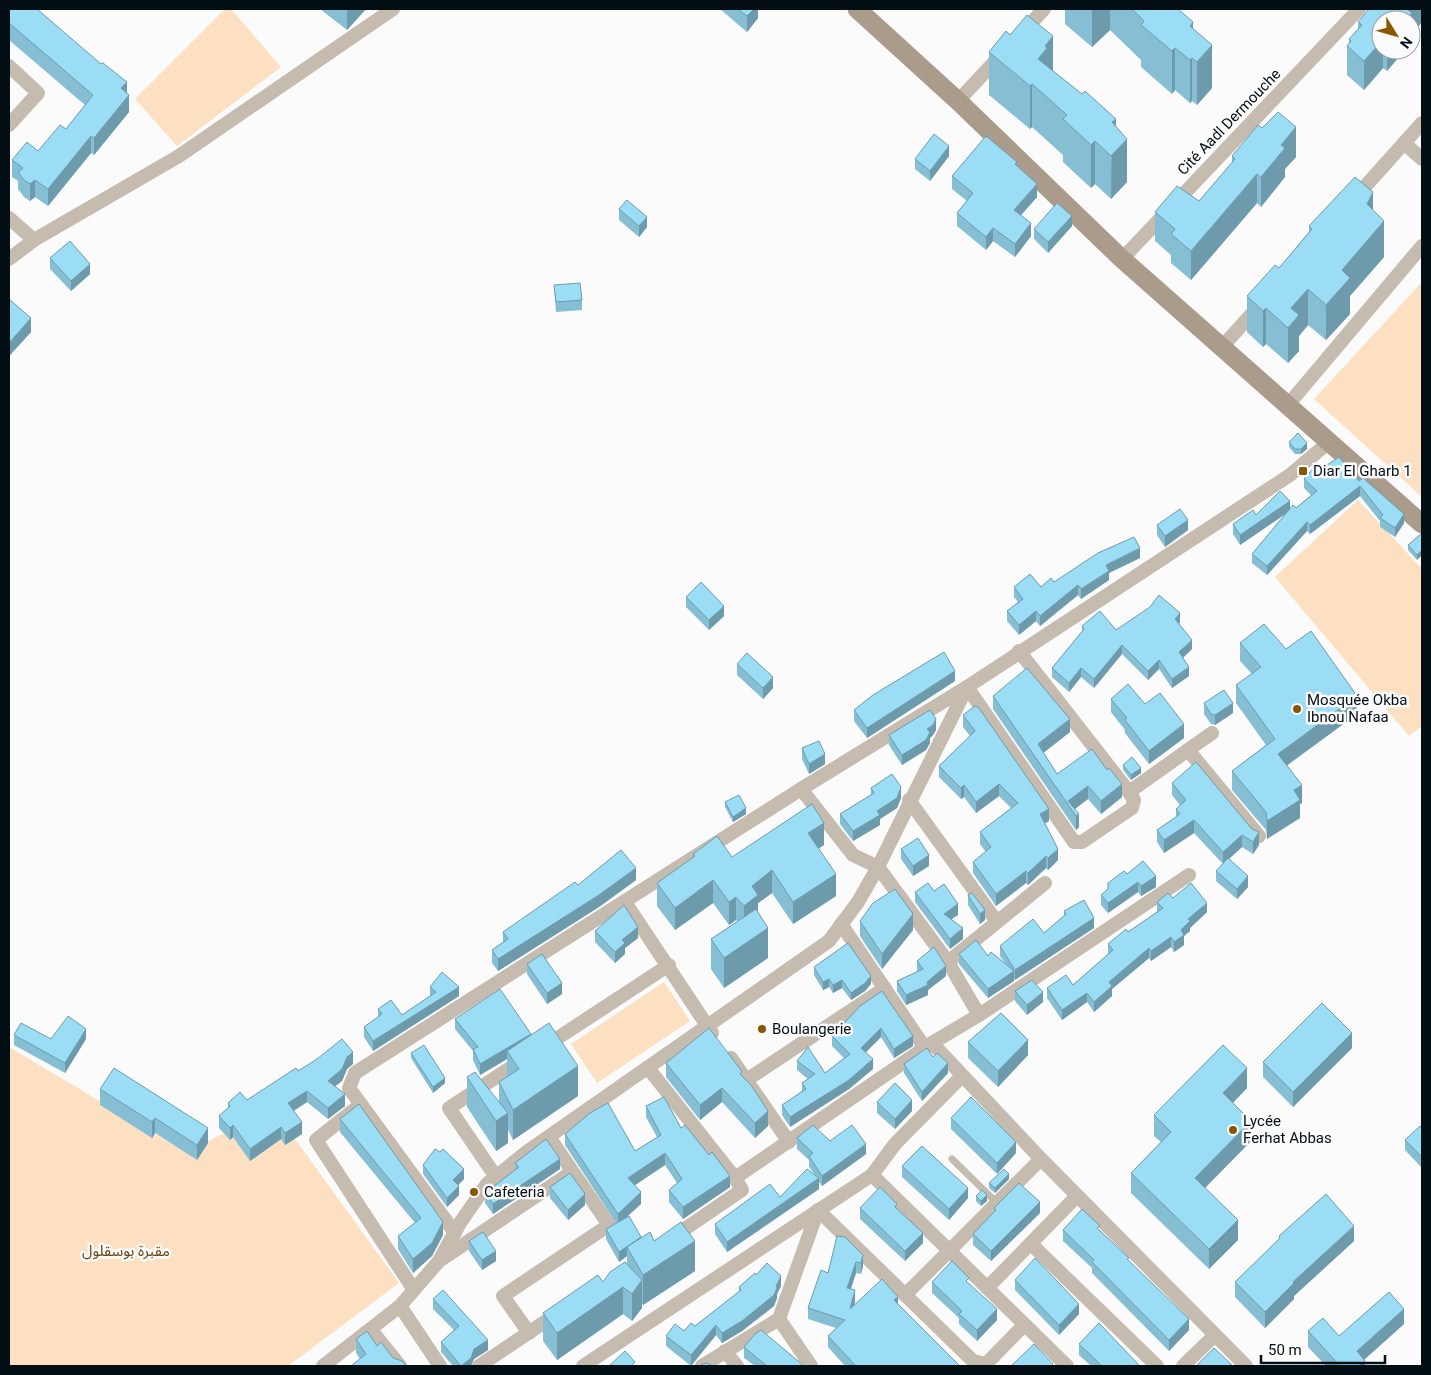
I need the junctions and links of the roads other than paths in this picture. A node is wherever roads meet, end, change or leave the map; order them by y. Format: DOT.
graph roads {
  1 [pos="393,9"];
  2 [pos="857,9"];
  3 [pos="1044,9"];
  4 [pos="1359,9"];
  5 [pos="9,66"];
  6 [pos="958,101"];
  7 [pos="1422,123"];
  8 [pos="9,125"];
  9 [pos="1404,143"];
  10 [pos="1422,159"];
  11 [pos="1345,209"];
  12 [pos="9,218"];
  13 [pos="34,240"];
  14 [pos="1422,246"];
  15 [pos="9,259"];
  16 [pos="1122,259"];
  17 [pos="1267,297"];
  18 [pos="1221,348"];
  19 [pos="1287,406"];
  20 [pos="1329,442"];
  21 [pos="1422,524"];
  22 [pos="1019,651"];
  23 [pos="967,687"];
  24 [pos="1212,733"];
  25 [pos="1188,750"];
  26 [pos="801,789"];
  27 [pos="1129,792"];
  28 [pos="909,800"];
  29 [pos="1259,836"];
  30 [pos="878,867"];
  31 [pos="1189,874"];
  32 [pos="1045,883"];
  33 [pos="625,902"];
  34 [pos="997,922"];
  35 [pos="841,924"];
  36 [pos="948,962"];
  37 [pos="669,965"];
  38 [pos="885,988"];
  39 [pos="979,1015"];
  40 [pos="708,1027"];
  41 [pos="928,1046"];
  42 [pos="648,1068"];
  43 [pos="961,1077"];
  44 [pos="748,1080"];
  45 [pos="361,1104"];
  46 [pos="549,1137"];
  47 [pos="789,1142"];
  48 [pos="952,1159"];
  49 [pos="1041,1159"];
  50 [pos="572,1172"];
  51 [pos="872,1175"];
  52 [pos="496,1177"];
  53 [pos="736,1178"];
  54 [pos="1077,1196"];
  55 [pos="996,1202"];
  56 [pos="818,1210"];
  57 [pos="455,1233"];
  58 [pos="1031,1244"];
  59 [pos="660,1245"];
  60 [pos="949,1251"];
  61 [pos="438,1262"];
  62 [pos="987,1288"];
  63 [pos="414,1290"];
  64 [pos="905,1295"];
  65 [pos="400,1306"];
  66 [pos="570,1306"];
  67 [pos="779,1319"];
  68 [pos="1024,1325"];
  69 [pos="372,1330"];
  70 [pos="529,1333"];
  71 [pos="1214,1336"];
  72 [pos="725,1351"];
  73 [pos="323,1366"];
  74 [pos="400,1366"];
  75 [pos="440,1366"];
  76 [pos="479,1366"];
  77 [pos="583,1366"];
  78 [pos="702,1366"];
  79 [pos="737,1366"];
  80 [pos="811,1366"];
  81 [pos="1067,1366"];
  82 [pos="1157,1366"];
  83 [pos="1183,1366"];
  84 [pos="1246,1366"];
  1 -- 13 [label="street"];
  2 -- 6 [label="main road"];
  3 -- 6 [label="street"];
  4 -- 16 [label="street, Cité Aadl Dermouche"];
  5 -- 8 [label="street"];
  6 -- 16 [label="main road"];
  7 -- 9 [label="street"];
  9 -- 10 [label="street"];
  9 -- 11 [label="street"];
  12 -- 13 [label="street"];
  13 -- 15 [label="street"];
  14 -- 19 [label="street"];
  16 -- 18 [label="main road"];
  17 -- 18 [label="street"];
  18 -- 19 [label="main road"];
  19 -- 20 [label="main road"];
  20 -- 21 [label="main road"];
  20 -- 22 [label="street"];
  22 -- 23 [label="street"];
  22 -- 27 [label="street"];
  23 -- 26 [label="street"];
  23 -- 27 [label="street"];
  23 -- 28 [label="street"];
  24 -- 25 [label="street"];
  25 -- 27 [label="street"];
  25 -- 29 [label="street"];
  26 -- 30 [label="street"];
  26 -- 33 [label="street"];
  28 -- 30 [label="street"];
  28 -- 34 [label="street"];
  30 -- 35 [label="street"];
  30 -- 36 [label="street"];
  31 -- 39 [label="street"];
  32 -- 34 [label="street"];
  33 -- 37 [label="street"];
  33 -- 45 [label="street"];
  34 -- 36 [label="street"];
  35 -- 38 [label="street"];
  35 -- 40 [label="street"];
  36 -- 39 [label="street"];
  37 -- 40 [label="street"];
  37 -- 52 [label="street"];
  38 -- 41 [label="street"];
  38 -- 44 [label="street"];
  39 -- 41 [label="street"];
  40 -- 42 [label="street"];
  40 -- 44 [label="street"];
  41 -- 43 [label="street"];
  41 -- 47 [label="street"];
  42 -- 46 [label="street"];
  42 -- 53 [label="street"];
  43 -- 49 [label="street"];
  43 -- 51 [label="street"];
  44 -- 47 [label="street"];
  45 -- 57 [label="street"];
  45 -- 63 [label="street"];
  46 -- 50 [label="street"];
  46 -- 52 [label="street"];
  47 -- 53 [label="street"];
  48 -- 55 [label="lane"];
  49 -- 54 [label="street"];
  49 -- 55 [label="street"];
  50 -- 61 [label="street"];
  50 -- 70 [label="street"];
  51 -- 56 [label="street"];
  51 -- 60 [label="street"];
  52 -- 57 [label="street"];
  53 -- 59 [label="street"];
  54 -- 58 [label="street"];
  54 -- 71 [label="street"];
  55 -- 60 [label="street"];
  56 -- 64 [label="street"];
  56 -- 67 [label="street"];
  56 -- 77 [label="street"];
  57 -- 61 [label="street"];
  58 -- 62 [label="street"];
  58 -- 82 [label="street"];
  60 -- 62 [label="street"];
  60 -- 64 [label="street"];
  61 -- 63 [label="street"];
  62 -- 68 [label="street"];
  63 -- 65 [label="street"];
  64 -- 68 [label="street"];
  65 -- 69 [label="street"];
  65 -- 75 [label="street"];
  66 -- 70 [label="street"];
  67 -- 72 [label="street"];
  67 -- 80 [label="street"];
  68 -- 81 [label="street"];
  69 -- 73 [label="street"];
  69 -- 74 [label="street"];
  70 -- 76 [label="street"];
  71 -- 83 [label="street"];
  71 -- 84 [label="street"];
  72 -- 78 [label="street"];
  72 -- 79 [label="street"];
}
